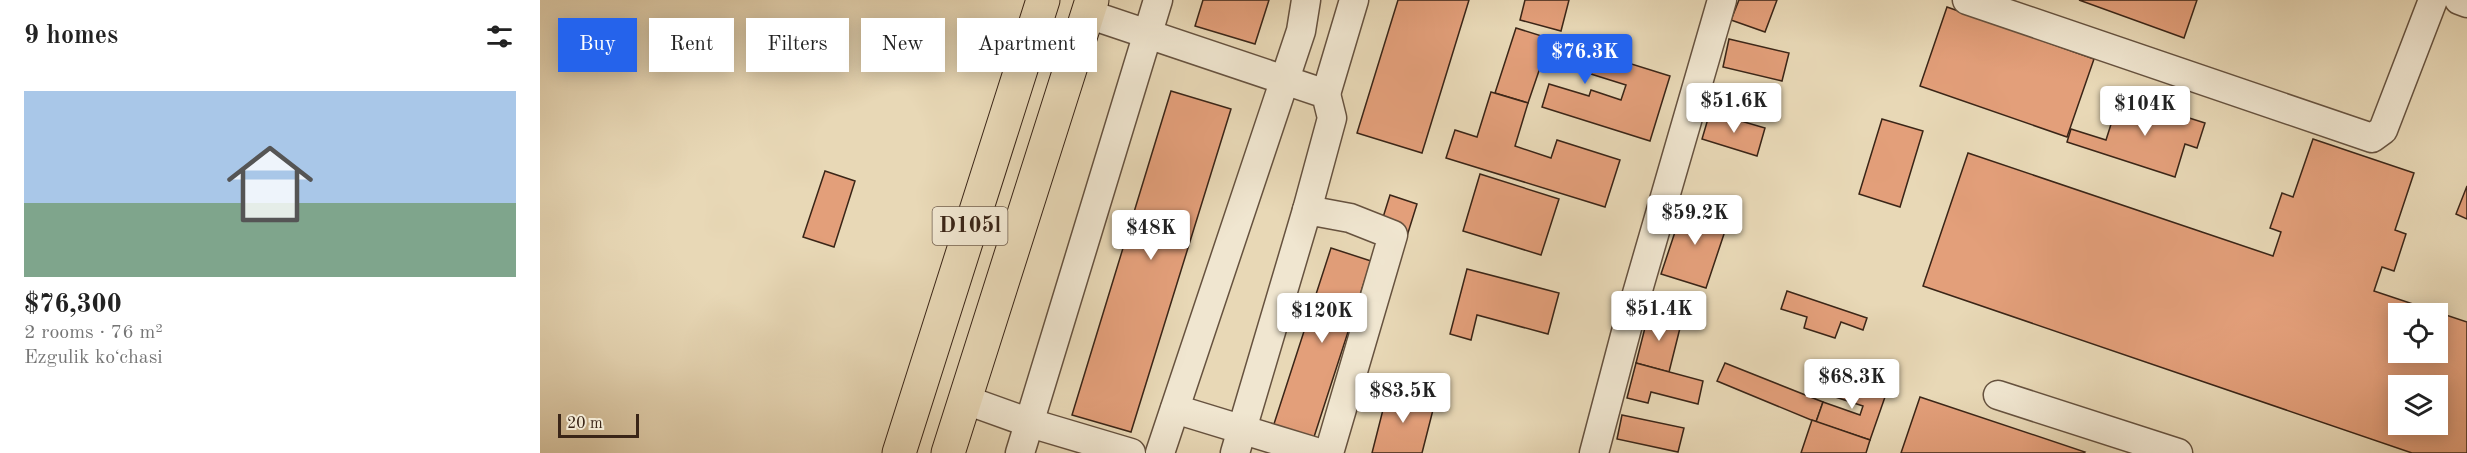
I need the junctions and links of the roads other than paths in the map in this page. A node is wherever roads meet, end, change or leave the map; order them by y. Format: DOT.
graph roads {
  1 [pos="1043,0"];
  2 [pos="1158,0"];
  3 [pos="1306,0"];
  4 [pos="1354,0"];
  5 [pos="1722,0"];
  6 [pos="1967,0"];
  7 [pos="2433,0"];
  8 [pos="2459,0"];
  9 [pos="2467,3"];
  10 [pos="1090,7"];
  11 [pos="1148,33"];
  12 [pos="1285,79"];
  13 [pos="1326,94"];
  14 [pos="1306,210"];
  15 [pos="1998,395"];
  16 [pos="966,400"];
  17 [pos="1175,409"];
  18 [pos="1030,423"];
  19 [pos="1239,440"];
  20 [pos="899,453"];
  21 [pos="948,453"];
  22 [pos="1020,453"];
  23 [pos="1131,453"];
  24 [pos="1160,453"];
  25 [pos="1319,453"];
  26 [pos="1329,453"];
  27 [pos="1594,453"];
  28 [pos="2178,453"];
  1 -- 20 [label="highway, D105l"];
  2 -- 11 [label="street"];
  3 -- 12 [label="street"];
  4 -- 13 [label="street"];
  5 -- 27 [label="street"];
  6 -- 7 [label="street"];
  8 -- 9 [label="street"];
  10 -- 11 [label="street"];
  10 -- 16 [label="highway, D105l"];
  11 -- 12 [label="street"];
  11 -- 18 [label="street"];
  12 -- 13 [label="street"];
  12 -- 17 [label="street"];
  13 -- 14 [label="street"];
  14 -- 19 [label="street"];
  14 -- 26 [label="street"];
  15 -- 28 [label="street"];
  16 -- 18 [label="street"];
  16 -- 21 [label="highway, D105l"];
  17 -- 19 [label="street"];
  17 -- 24 [label="street"];
  18 -- 22 [label="street"];
  18 -- 23 [label="street"];
  19 -- 25 [label="street"];
}
